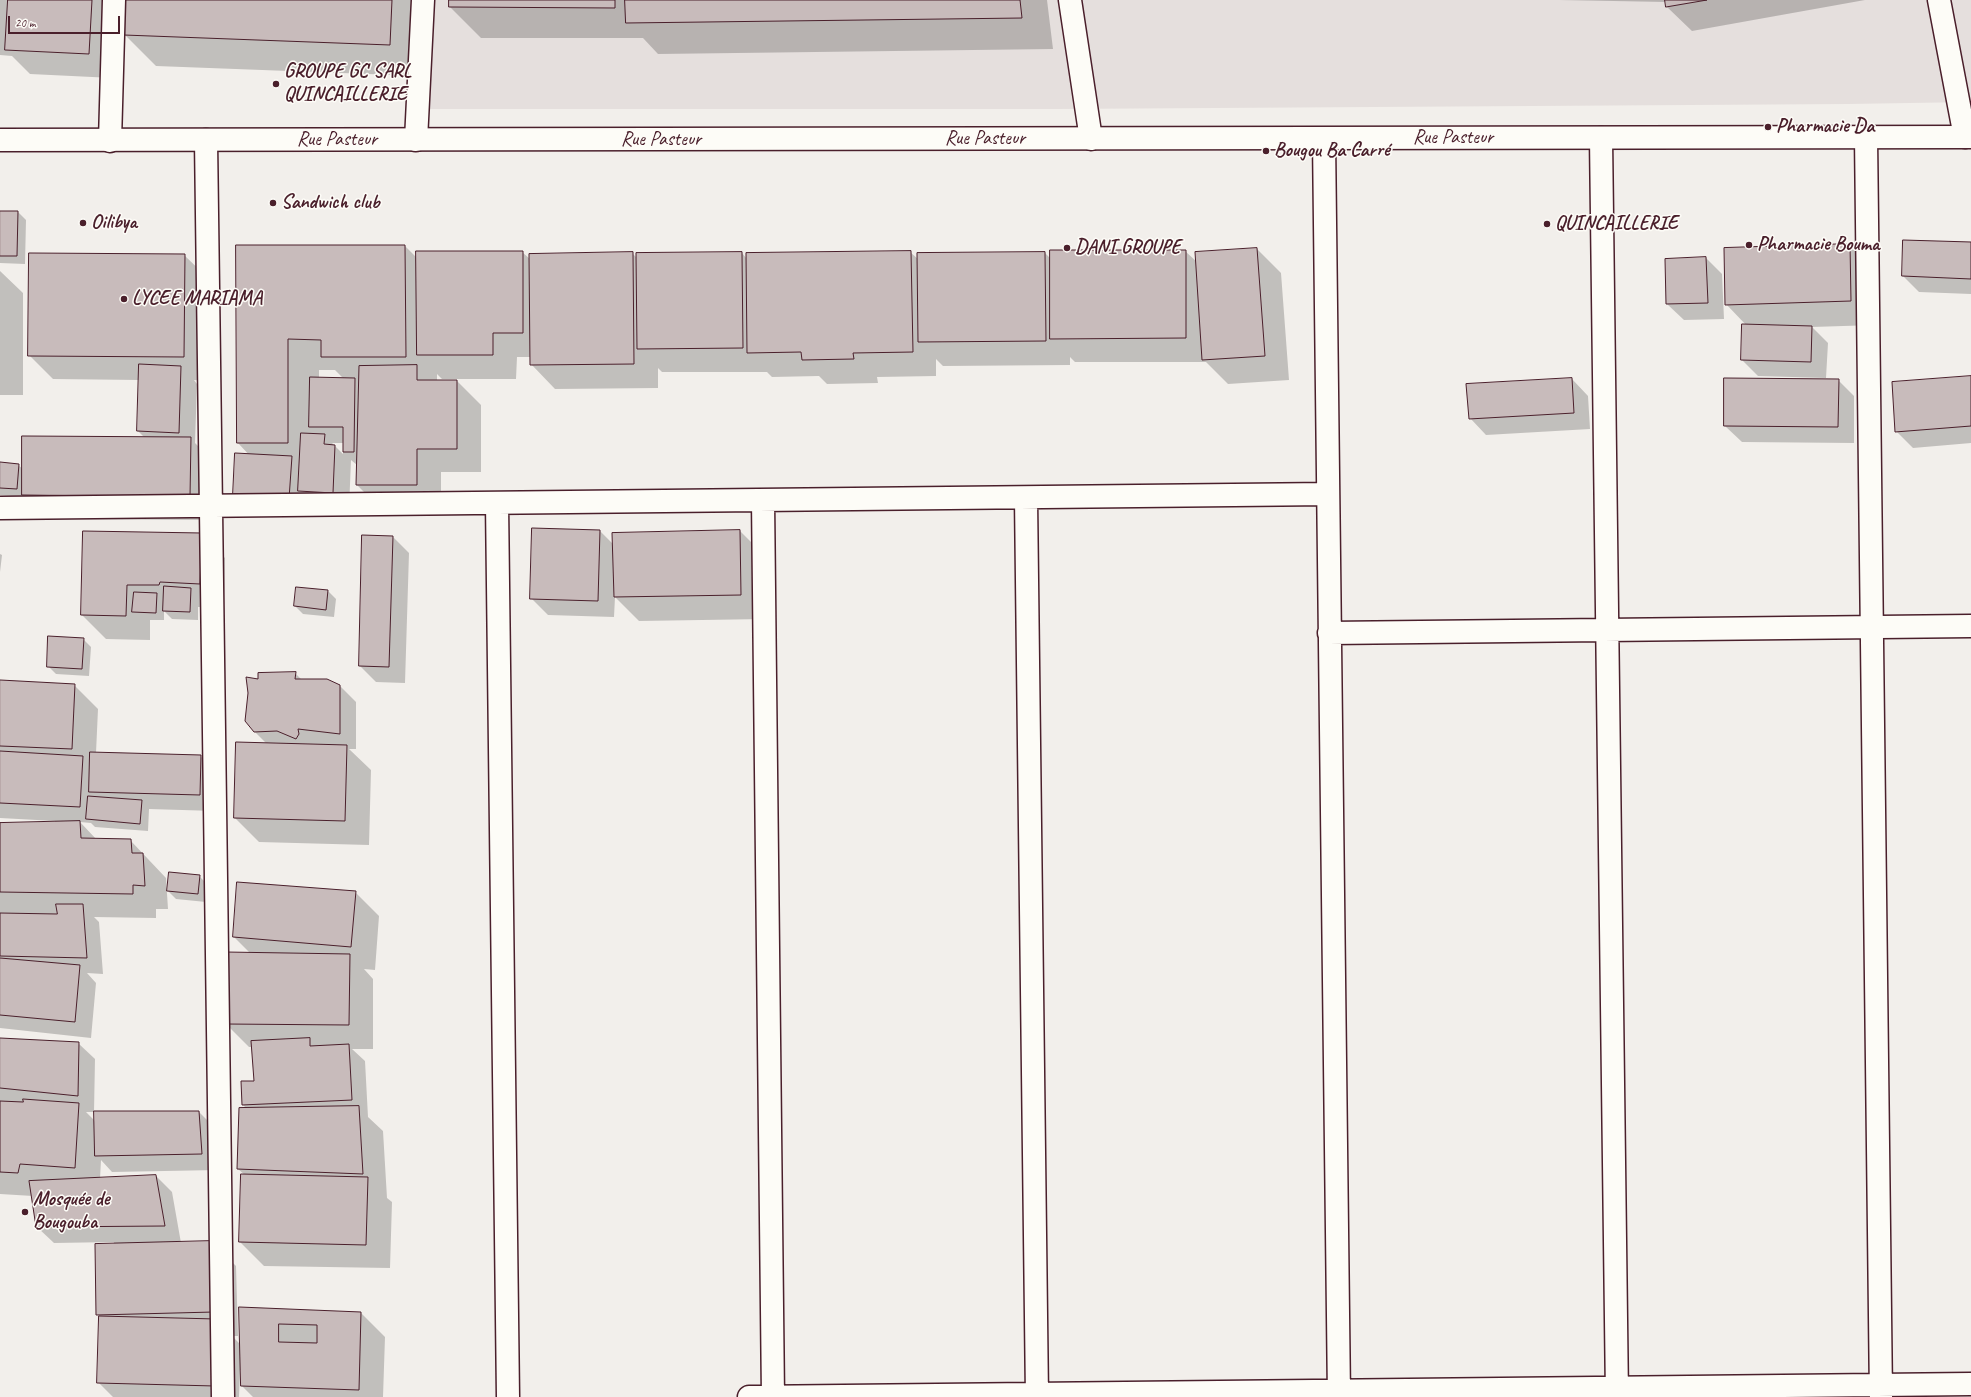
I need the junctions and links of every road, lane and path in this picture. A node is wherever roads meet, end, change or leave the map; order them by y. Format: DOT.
graph roads {
  1 [pos="114,0"];
  2 [pos="422,0"];
  3 [pos="1070,0"];
  4 [pos="1939,0"];
  5 [pos="1866,137"];
  6 [pos="1968,137"];
  7 [pos="1324,138"];
  8 [pos="1601,138"];
  9 [pos="1091,139"];
  10 [pos="0,140"];
  11 [pos="206,140"];
  12 [pos="416,140"];
  13 [pos="110,141"];
  14 [pos="1328,494"];
  15 [pos="1026,498"];
  16 [pos="763,500"];
  17 [pos="497,503"];
  18 [pos="211,506"];
  19 [pos="0,508"];
  20 [pos="1971,626"];
  21 [pos="1871,627"];
  22 [pos="1607,630"];
  23 [pos="1330,633"];
  24 [pos="1971,1384"];
  25 [pos="1880,1391"];
  26 [pos="1617,1393"];
  27 [pos="1339,1394"];
  28 [pos="1037,1396"];
  29 [pos="223,1397"];
  30 [pos="508,1397"];
  31 [pos="749,1397"];
  32 [pos="773,1397"];
  1 -- 13 [label="street"];
  2 -- 12 [label="street"];
  3 -- 9 [label="street"];
  4 -- 6 [label="street"];
  5 -- 6 [label="street, Rue Pasteur"];
  5 -- 8 [label="street, Rue Pasteur"];
  5 -- 21 [label="street"];
  7 -- 8 [label="street, Rue Pasteur"];
  7 -- 9 [label="street, Rue Pasteur"];
  7 -- 14 [label="street"];
  8 -- 22 [label="street"];
  9 -- 12 [label="street, Rue Pasteur"];
  10 -- 13 [label="street, Rue Pasteur"];
  11 -- 12 [label="street, Rue Pasteur"];
  11 -- 13 [label="street, Rue Pasteur"];
  11 -- 18 [label="street"];
  14 -- 15 [label="street"];
  14 -- 23 [label="street"];
  15 -- 16 [label="street"];
  15 -- 28 [label="street"];
  16 -- 17 [label="street"];
  16 -- 32 [label="street"];
  17 -- 18 [label="street"];
  17 -- 30 [label="street"];
  18 -- 19 [label="street"];
  18 -- 29 [label="street"];
  20 -- 21 [label="street"];
  21 -- 22 [label="street"];
  21 -- 25 [label="street"];
  22 -- 23 [label="street"];
  22 -- 26 [label="street"];
  23 -- 27 [label="street"];
  24 -- 25 [label="street"];
  25 -- 26 [label="street"];
  26 -- 27 [label="street"];
  27 -- 28 [label="street"];
  28 -- 32 [label="street"];
  31 -- 32 [label="street"];
}
